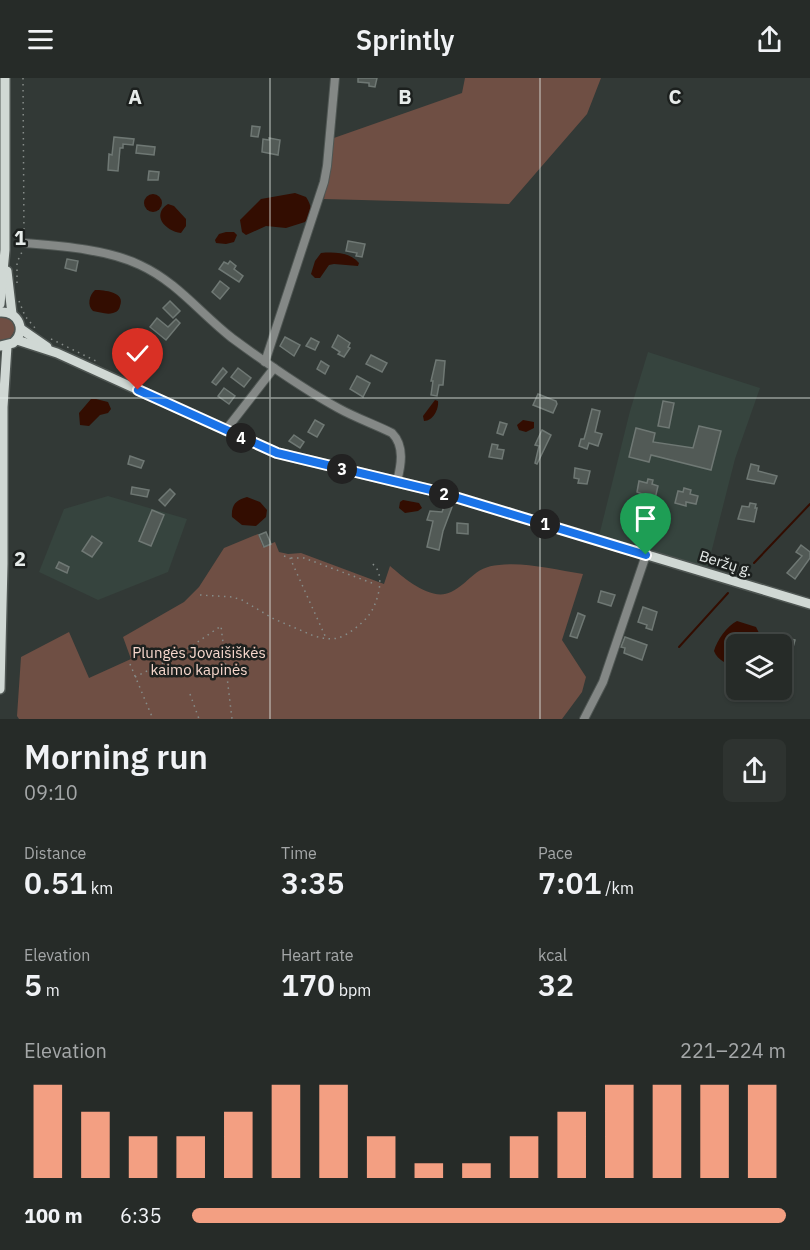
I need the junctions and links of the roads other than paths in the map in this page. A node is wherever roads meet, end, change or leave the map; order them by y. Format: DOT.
graph roads {
  1 [pos="5,78"];
  2 [pos="335,78"];
  3 [pos="24,243"];
  4 [pos="5,250"];
  5 [pos="0,304"];
  6 [pos="0,312"];
  7 [pos="12,314"];
  8 [pos="21,329"];
  9 [pos="17,340"];
  10 [pos="4,346"];
  11 [pos="57,353"];
  12 [pos="265,362"];
  13 [pos="274,368"];
  14 [pos="0,385"];
  15 [pos="3,407"];
  16 [pos="225,431"];
  17 [pos="396,481"];
  18 [pos="646,555"];
  19 [pos="810,604"];
  20 [pos="0,689"];
  21 [pos="584,719"];
  1 -- 4 [label="main road"];
  2 -- 12 [label="street"];
  3 -- 12 [label="street"];
  4 -- 5 [label="main road"];
  4 -- 7 [label="main road"];
  6 -- 7 [label="main road"];
  7 -- 8 [label="main road"];
  8 -- 9 [label="main road"];
  8 -- 11 [label="main road"];
  9 -- 10 [label="main road"];
  9 -- 11 [label="main road"];
  10 -- 15 [label="main road"];
  11 -- 16 [label="main road, Beržų g."];
  12 -- 13 [label="street"];
  13 -- 16 [label="street"];
  13 -- 17 [label="street"];
  14 -- 15 [label="main road"];
  15 -- 20 [label="main road"];
  16 -- 17 [label="main road, Beržų g."];
  17 -- 18 [label="main road, Beržų g."];
  18 -- 19 [label="main road, Beržų g."];
  18 -- 21 [label="street"];
}
